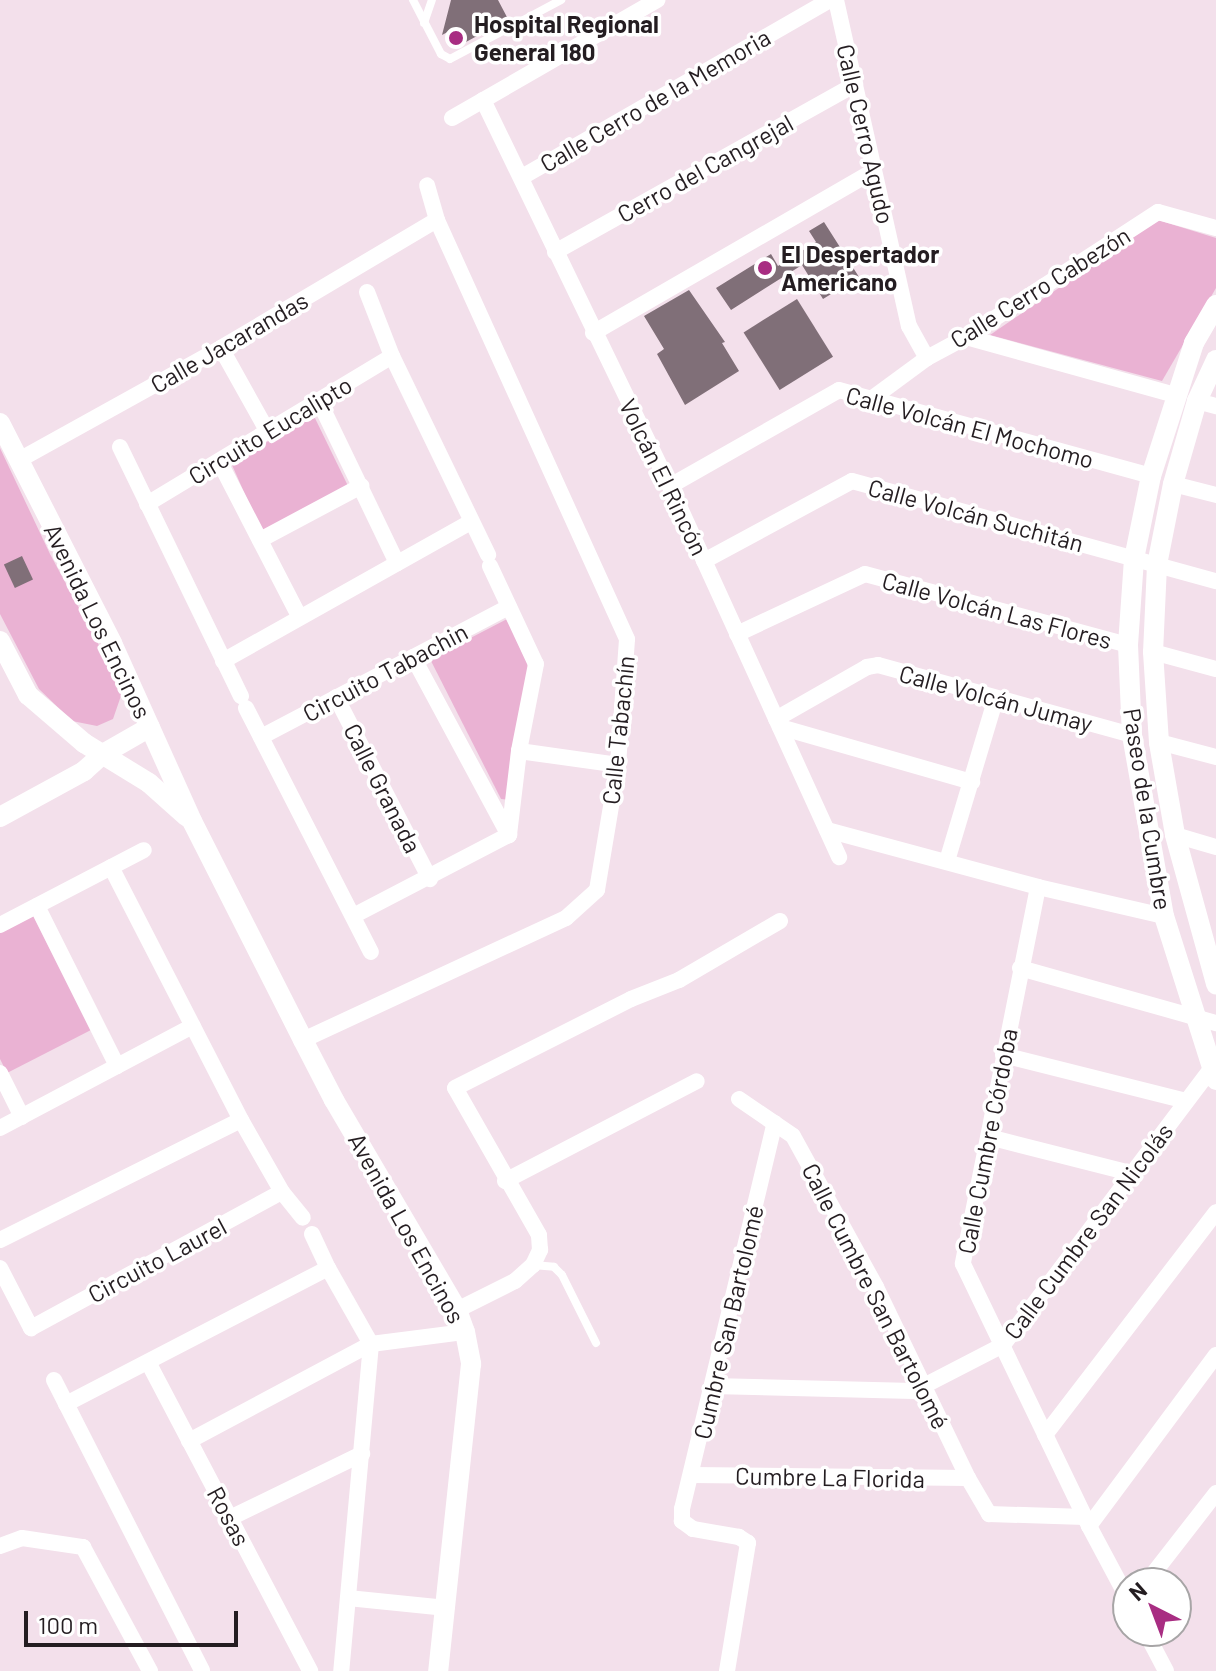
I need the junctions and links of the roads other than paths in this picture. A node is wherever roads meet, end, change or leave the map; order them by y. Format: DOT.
graph roads {
  1 [pos="413,0"];
  2 [pos="432,0"];
  3 [pos="561,0"];
  4 [pos="657,0"];
  5 [pos="833,0"];
  6 [pos="424,23"];
  7 [pos="855,84"];
  8 [pos="483,100"];
  9 [pos="452,118"];
  10 [pos="874,171"];
  11 [pos="522,177"];
  12 [pos="427,185"];
  13 [pos="437,220"];
  14 [pos="1216,228"];
  15 [pos="555,252"];
  16 [pos="367,292"];
  17 [pos="1216,305"];
  18 [pos="593,333"];
  19 [pos="966,337"];
  20 [pos="221,348"];
  21 [pos="392,356"];
  22 [pos="927,358"];
  23 [pos="1216,360"];
  24 [pos="1175,395"];
  25 [pos="874,397"];
  26 [pos="319,401"];
  27 [pos="1206,404"];
  28 [pos="0,423"];
  29 [pos="268,432"];
  30 [pos="120,447"];
  31 [pos="19,460"];
  32 [pos="219,461"];
  33 [pos="1151,476"];
  34 [pos="1173,484"];
  35 [pos="361,486"];
  36 [pos="670,486"];
  37 [pos="1216,495"];
  38 [pos="147,504"];
  39 [pos="471,522"];
  40 [pos="260,540"];
  41 [pos="1134,559"];
  42 [pos="704,561"];
  43 [pos="397,563"];
  44 [pos="1157,565"];
  45 [pos="1216,581"];
  46 [pos="509,607"];
  47 [pos="299,616"];
  48 [pos="737,634"];
  49 [pos="0,641"];
  50 [pos="1128,645"];
  51 [pos="1153,652"];
  52 [pos="413,657"];
  53 [pos="223,661"];
  54 [pos="1216,669"];
  55 [pos="336,697"];
  56 [pos="996,698"];
  57 [pos="778,723"];
  58 [pos="150,727"];
  59 [pos="1132,735"];
  60 [pos="261,737"];
  61 [pos="1159,742"];
  62 [pos="519,751"];
  63 [pos="103,754"];
  64 [pos="1216,757"];
  65 [pos="618,765"];
  66 [pos="972,782"];
  67 [pos="0,817"];
  68 [pos="192,821"];
  69 [pos="827,830"];
  70 [pos="509,835"];
  71 [pos="1175,835"];
  72 [pos="1216,847"];
  73 [pos="144,850"];
  74 [pos="839,857"];
  75 [pos="947,861"];
  76 [pos="111,867"];
  77 [pos="430,879"];
  78 [pos="1038,887"];
  79 [pos="37,906"];
  80 [pos="355,915"];
  81 [pos="1164,916"];
  82 [pos="780,921"];
  83 [pos="0,925"];
  84 [pos="1207,934"];
  85 [pos="371,952"];
  86 [pos="1020,968"];
  87 [pos="1216,984"];
  88 [pos="1195,1016"];
  89 [pos="1216,1023"];
  90 [pos="193,1026"];
  91 [pos="303,1040"];
  92 [pos="1003,1055"];
  93 [pos="117,1066"];
  94 [pos="0,1073"];
  95 [pos="1214,1074"];
  96 [pos="697,1081"];
  97 [pos="739,1099"];
  98 [pos="1186,1101"];
  99 [pos="22,1117"];
  100 [pos="241,1120"];
  101 [pos="775,1123"];
  102 [pos="0,1128"];
  103 [pos="989,1137"];
  104 [pos="1134,1174"];
  105 [pos="505,1181"];
  106 [pos="282,1192"];
  107 [pos="1216,1212"];
  108 [pos="303,1218"];
  109 [pos="312,1234"];
  110 [pos="0,1240"];
  111 [pos="533,1265"];
  112 [pos="0,1268"];
  113 [pos="328,1268"];
  114 [pos="457,1310"];
  115 [pos="465,1332"];
  116 [pos="596,1343"];
  117 [pos="371,1344"];
  118 [pos="1003,1345"];
  119 [pos="1216,1355"];
  120 [pos="148,1362"];
  121 [pos="54,1380"];
  122 [pos="712,1386"];
  123 [pos="924,1386"];
  124 [pos="66,1404"];
  125 [pos="1045,1435"];
  126 [pos="189,1441"];
  127 [pos="362,1454"];
  128 [pos="692,1475"];
  129 [pos="968,1478"];
  130 [pos="1216,1493"];
  131 [pos="230,1518"];
  132 [pos="1087,1522"];
  133 [pos="0,1546"];
  134 [pos="1158,1567"];
  135 [pos="1112,1569"];
  136 [pos="348,1598"];
  137 [pos="446,1608"];
  138 [pos="1153,1647"];
  139 [pos="150,1671"];
  140 [pos="202,1671"];
  141 [pos="310,1671"];
  142 [pos="341,1671"];
  143 [pos="438,1671"];
  144 [pos="727,1671"];
  145 [pos="1166,1671"];
  1 -- 6 [label="lane"];
  2 -- 6 [label="lane"];
  3 -- 6 [label="lane"];
  4 -- 8 [label="street"];
  5 -- 7 [label="street, Calle Cerro Agudo"];
  5 -- 11 [label="street, Calle Cerro de la Memoria"];
  7 -- 10 [label="street, Calle Cerro Agudo"];
  7 -- 15 [label="street, Cerro del Cangrejal"];
  8 -- 9 [label="street"];
  8 -- 11 [label="street, Volcán El Rincón"];
  10 -- 18 [label="street"];
  10 -- 22 [label="street, Calle Cerro Agudo"];
  11 -- 15 [label="street, Volcán El Rincón"];
  12 -- 13 [label="street, Calle Tabachín"];
  13 -- 20 [label="street, Calle Jacarandas"];
  13 -- 65 [label="street, Calle Tabachín"];
  14 -- 19 [label="street, Calle Cerro Cabezón"];
  15 -- 18 [label="street, Volcán El Rincón"];
  16 -- 21 [label="street"];
  17 -- 24 [label="street, Paseo de la Cumbre"];
  18 -- 36 [label="street, Volcán El Rincón"];
  19 -- 22 [label="street, Calle Cerro Cabezón"];
  19 -- 24 [label="street"];
  20 -- 29 [label="street"];
  20 -- 31 [label="street, Calle Jacarandas"];
  21 -- 26 [label="street, Circuito Eucalipto"];
  21 -- 39 [label="street"];
  22 -- 25 [label="street, Calle Cerro Cabezón"];
  23 -- 27 [label="street, Paseo de la Cumbre"];
  24 -- 33 [label="street, Paseo de la Cumbre"];
  25 -- 33 [label="street, Calle Volcán El Mochomo"];
  25 -- 36 [label="street, Calle Volcán El Mochomo"];
  26 -- 29 [label="street, Circuito Eucalipto"];
  26 -- 35 [label="street"];
  27 -- 34 [label="street, Paseo de la Cumbre"];
  28 -- 31 [label="street, Avenida Los Encinos"];
  29 -- 32 [label="street, Circuito Eucalipto"];
  30 -- 38 [label="street"];
  31 -- 58 [label="street, Avenida Los Encinos"];
  32 -- 38 [label="street, Circuito Eucalipto"];
  32 -- 40 [label="street"];
  33 -- 41 [label="street, Paseo de la Cumbre"];
  34 -- 37 [label="street"];
  34 -- 44 [label="street, Paseo de la Cumbre"];
  35 -- 40 [label="street"];
  35 -- 43 [label="street"];
  36 -- 42 [label="street, Volcán El Rincón"];
  38 -- 53 [label="street"];
  39 -- 43 [label="street"];
  39 -- 46 [label="street"];
  40 -- 47 [label="street"];
  41 -- 42 [label="street, Calle Volcán Suchitán"];
  41 -- 44 [label="street, Calle Volcán Suchitán"];
  41 -- 50 [label="street, Paseo de la Cumbre"];
  42 -- 48 [label="street, Volcán El Rincón"];
  43 -- 47 [label="street"];
  44 -- 45 [label="street, Calle Volcán Suchitán"];
  44 -- 51 [label="street, Paseo de la Cumbre"];
  46 -- 52 [label="street, Circuito Tabachin"];
  46 -- 62 [label="street"];
  47 -- 53 [label="street"];
  48 -- 50 [label="street, Calle Volcán Las Flores"];
  48 -- 57 [label="street, Volcán El Rincón"];
  49 -- 63 [label="street, Avenida Los Encinos"];
  50 -- 59 [label="street, Paseo de la Cumbre"];
  51 -- 54 [label="street"];
  51 -- 61 [label="street, Paseo de la Cumbre"];
  52 -- 55 [label="street, Circuito Tabachin"];
  52 -- 70 [label="street"];
  53 -- 60 [label="street"];
  55 -- 60 [label="street, Circuito Tabachin"];
  55 -- 77 [label="street, Calle Granada"];
  56 -- 57 [label="street, Calle Volcán Jumay"];
  56 -- 59 [label="street, Calle Volcán Jumay"];
  56 -- 66 [label="street"];
  57 -- 66 [label="street"];
  57 -- 69 [label="street, Volcán El Rincón"];
  58 -- 63 [label="street"];
  58 -- 68 [label="street, Avenida Los Encinos"];
  59 -- 81 [label="street, Paseo de la Cumbre"];
  60 -- 80 [label="street"];
  61 -- 64 [label="street"];
  61 -- 71 [label="street, Paseo de la Cumbre"];
  62 -- 65 [label="street"];
  62 -- 70 [label="street"];
  63 -- 67 [label="street"];
  63 -- 68 [label="street, Avenida Los Encinos"];
  65 -- 91 [label="street, Calle Tabachín"];
  66 -- 75 [label="street"];
  68 -- 91 [label="street, Avenida Los Encinos"];
  69 -- 74 [label="street, Volcán El Rincón"];
  69 -- 75 [label="street"];
  70 -- 77 [label="street"];
  71 -- 72 [label="street"];
  71 -- 84 [label="street, Paseo de la Cumbre"];
  73 -- 76 [label="street"];
  75 -- 78 [label="street"];
  76 -- 79 [label="street"];
  76 -- 90 [label="street"];
  77 -- 80 [label="street"];
  78 -- 81 [label="street"];
  78 -- 86 [label="street, Calle Cumbre Córdoba"];
  79 -- 83 [label="street"];
  79 -- 93 [label="street"];
  80 -- 85 [label="street"];
  81 -- 88 [label="street, Paseo de la Cumbre"];
  82 -- 105 [label="street"];
  84 -- 87 [label="street, Paseo de la Cumbre"];
  86 -- 88 [label="street"];
  86 -- 92 [label="street, Calle Cumbre Córdoba"];
  88 -- 89 [label="street"];
  88 -- 95 [label="street, Paseo de la Cumbre"];
  90 -- 93 [label="street"];
  90 -- 100 [label="street"];
  91 -- 114 [label="street, Avenida Los Encinos"];
  92 -- 98 [label="street"];
  92 -- 103 [label="street, Calle Cumbre Córdoba"];
  93 -- 99 [label="street"];
  94 -- 99 [label="street"];
  95 -- 98 [label="street, Calle Cumbre San Nicolás"];
  96 -- 105 [label="street"];
  97 -- 101 [label="street, Calle Cumbre San Bartolomé"];
  98 -- 104 [label="street, Calle Cumbre San Nicolás"];
  99 -- 102 [label="street"];
  100 -- 106 [label="street"];
  100 -- 110 [label="street"];
  101 -- 122 [label="street, Cumbre San Bartolomé"];
  101 -- 123 [label="street, Calle Cumbre San Bartolomé"];
  103 -- 104 [label="street"];
  103 -- 118 [label="street, Calle Cumbre Córdoba"];
  104 -- 118 [label="street, Calle Cumbre San Nicolás"];
  105 -- 111 [label="street"];
  106 -- 108 [label="street"];
  106 -- 112 [label="street, Circuito Laurel"];
  107 -- 125 [label="street"];
  109 -- 113 [label="street"];
  111 -- 114 [label="street"];
  111 -- 116 [label="lane"];
  113 -- 117 [label="street"];
  113 -- 120 [label="street"];
  114 -- 115 [label="street, Avenida Los Encinos"];
  115 -- 117 [label="street"];
  115 -- 137 [label="street, Avenida Los Encinos"];
  117 -- 126 [label="street"];
  117 -- 127 [label="street"];
  118 -- 123 [label="street, Calle Cumbre San Nicolás"];
  118 -- 125 [label="street, Calle Cumbre Córdoba"];
  119 -- 132 [label="street"];
  120 -- 124 [label="street"];
  120 -- 126 [label="street, Rosas"];
  121 -- 124 [label="street"];
  122 -- 123 [label="street, Calle Cumbre San Nicolás"];
  122 -- 128 [label="street, Cumbre San Bartolomé"];
  123 -- 129 [label="street, Calle Cumbre San Bartolomé"];
  124 -- 140 [label="street"];
  125 -- 132 [label="street, Calle Cumbre Córdoba"];
  126 -- 131 [label="street, Rosas"];
  127 -- 131 [label="street"];
  127 -- 136 [label="street"];
  128 -- 129 [label="street, Cumbre La Florida"];
  128 -- 144 [label="street, Cumbre San Bartolomé"];
  129 -- 132 [label="street, Calle Cumbre San Bartolomé"];
  130 -- 134 [label="street"];
  131 -- 141 [label="street, Rosas"];
  132 -- 135 [label="street, Calle Cumbre Córdoba"];
  133 -- 139 [label="street"];
  136 -- 137 [label="street"];
  136 -- 142 [label="street"];
  137 -- 143 [label="street, Avenida Los Encinos"];
  138 -- 145 [label="street"];
}
